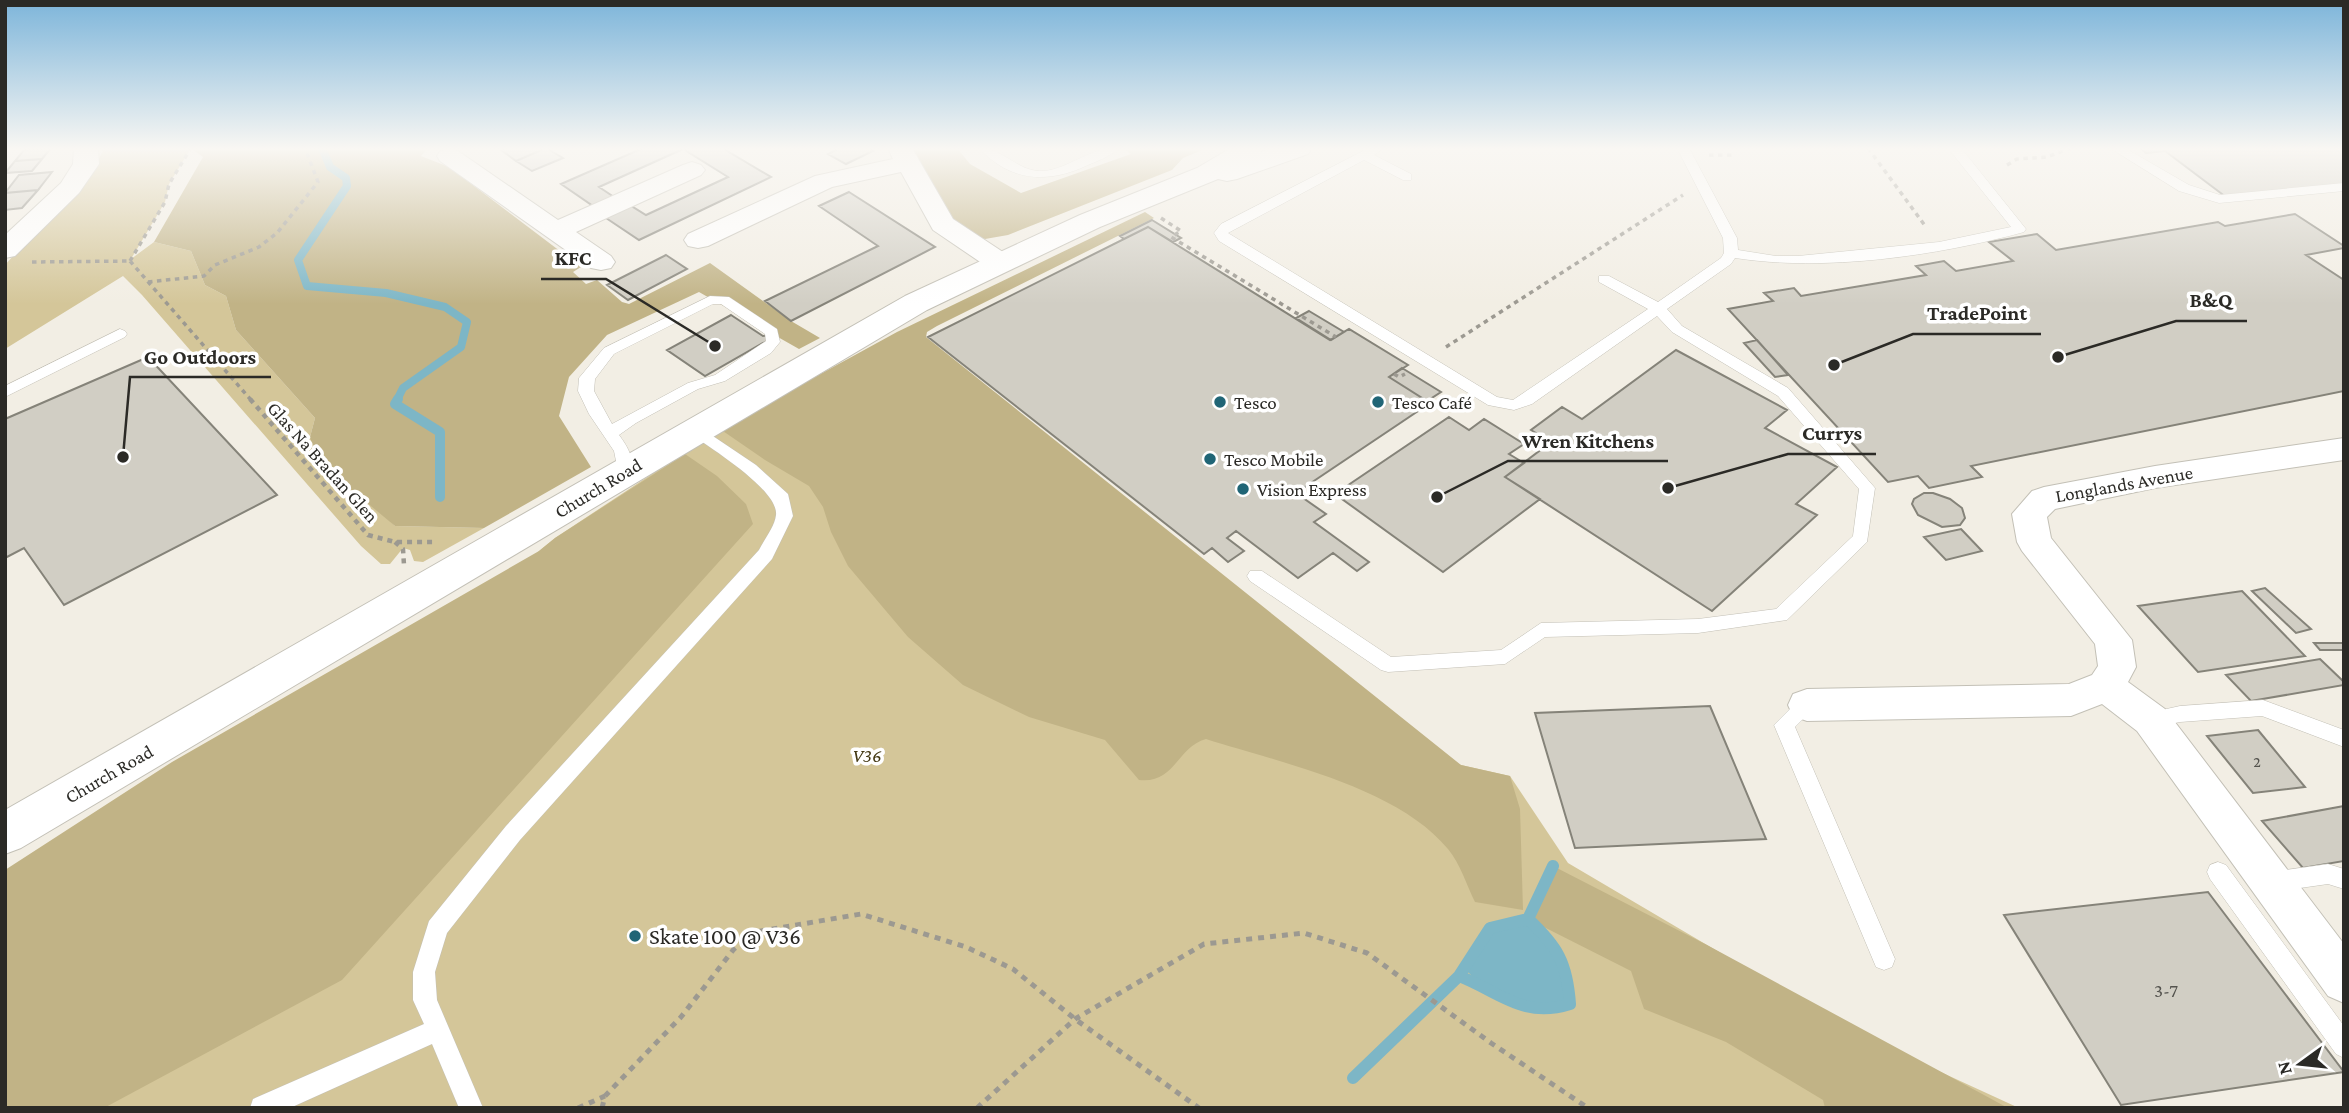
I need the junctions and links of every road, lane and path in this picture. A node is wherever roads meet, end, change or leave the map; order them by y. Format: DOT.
graph roads {
  1 [pos="60,200"];
  2 [pos="165,200"];
  3 [pos="303,200"];
  4 [pos="517,200"];
  5 [pos="624,200"];
  6 [pos="784,200"];
  7 [pos="929,200"];
  8 [pos="1140,200"];
  9 [pos="1278,200"];
  10 [pos="1675,200"];
  11 [pos="1710,200"];
  12 [pos="1908,200"];
  13 [pos="1996,200"];
  14 [pos="556,230"];
  15 [pos="698,240"];
  16 [pos="1942,244"];
  17 [pos="1731,253"];
  18 [pos="13,256"];
  19 [pos="130,261"];
  20 [pos="601,262"];
  21 [pos="999,262"];
  22 [pos="1604,279"];
  23 [pos="147,283"];
  24 [pos="1658,308"];
  25 [pos="120,334"];
  26 [pos="1437,354"];
  27 [pos="5,392"];
  28 [pos="695,429"];
  29 [pos="610,434"];
  30 [pos="2344,449"];
  31 [pos="625,472"];
  32 [pos="444,541"];
  33 [pos="1256,576"];
  34 [pos="2106,686"];
  35 [pos="1807,705"];
  36 [pos="2151,720"];
  37 [pos="2344,738"];
  38 [pos="5,834"];
  39 [pos="2218,872"];
  40 [pos="2344,879"];
  41 [pos="2269,883"];
  42 [pos="1884,960"];
  43 [pos="2289,971"];
  44 [pos="2338,973"];
  45 [pos="1075,1019"];
  46 [pos="437,1030"];
  47 [pos="2344,1046"];
  48 [pos="604,1096"];
  49 [pos="262,1108"];
  50 [pos="471,1108"];
  51 [pos="578,1108"];
  52 [pos="602,1108"];
  53 [pos="977,1108"];
  54 [pos="1199,1108"];
  55 [pos="1588,1108"];
  1 -- 18 [label="street"];
  2 -- 19 [label="path"];
  3 -- 23 [label="path"];
  4 -- 14 [label="street"];
  5 -- 14 [label="street"];
  6 -- 15 [label="street"];
  7 -- 21 [label="street"];
  8 -- 21 [label="street, Church Road"];
  9 -- 24 [label="lane"];
  10 -- 26 [label="path"];
  11 -- 17 [label="lane"];
  12 -- 16 [label="path"];
  13 -- 16 [label="lane"];
  14 -- 20 [label="street"];
  16 -- 17 [label="lane"];
  17 -- 24 [label="lane"];
  18 -- 19 [label="path"];
  19 -- 23 [label="path, Glas Na Bradan Glen"];
  21 -- 28 [label="street, Church Road"];
  22 -- 24 [label="lane"];
  23 -- 32 [label="path, Glas Na Bradan Glen"];
  24 -- 33 [label="lane"];
  25 -- 27 [label="lane"];
  28 -- 31 [label="street, Church Road"];
  28 -- 46 [label="lane"];
  29 -- 29 [label="lane"];
  29 -- 31 [label="lane"];
  30 -- 34 [label="street, Longlands Avenue"];
  31 -- 38 [label="street, Church Road"];
  34 -- 35 [label="street"];
  34 -- 36 [label="street"];
  35 -- 42 [label="lane"];
  36 -- 37 [label="lane"];
  36 -- 41 [label="street"];
  39 -- 43 [label="lane"];
  40 -- 41 [label="lane"];
  41 -- 44 [label="street"];
  43 -- 44 [label="lane"];
  43 -- 47 [label="lane"];
  45 -- 48 [label="path"];
  45 -- 53 [label="path"];
  45 -- 54 [label="path"];
  45 -- 55 [label="path"];
  46 -- 49 [label="lane"];
  46 -- 50 [label="lane"];
  48 -- 51 [label="path"];
  48 -- 52 [label="path"];
}
